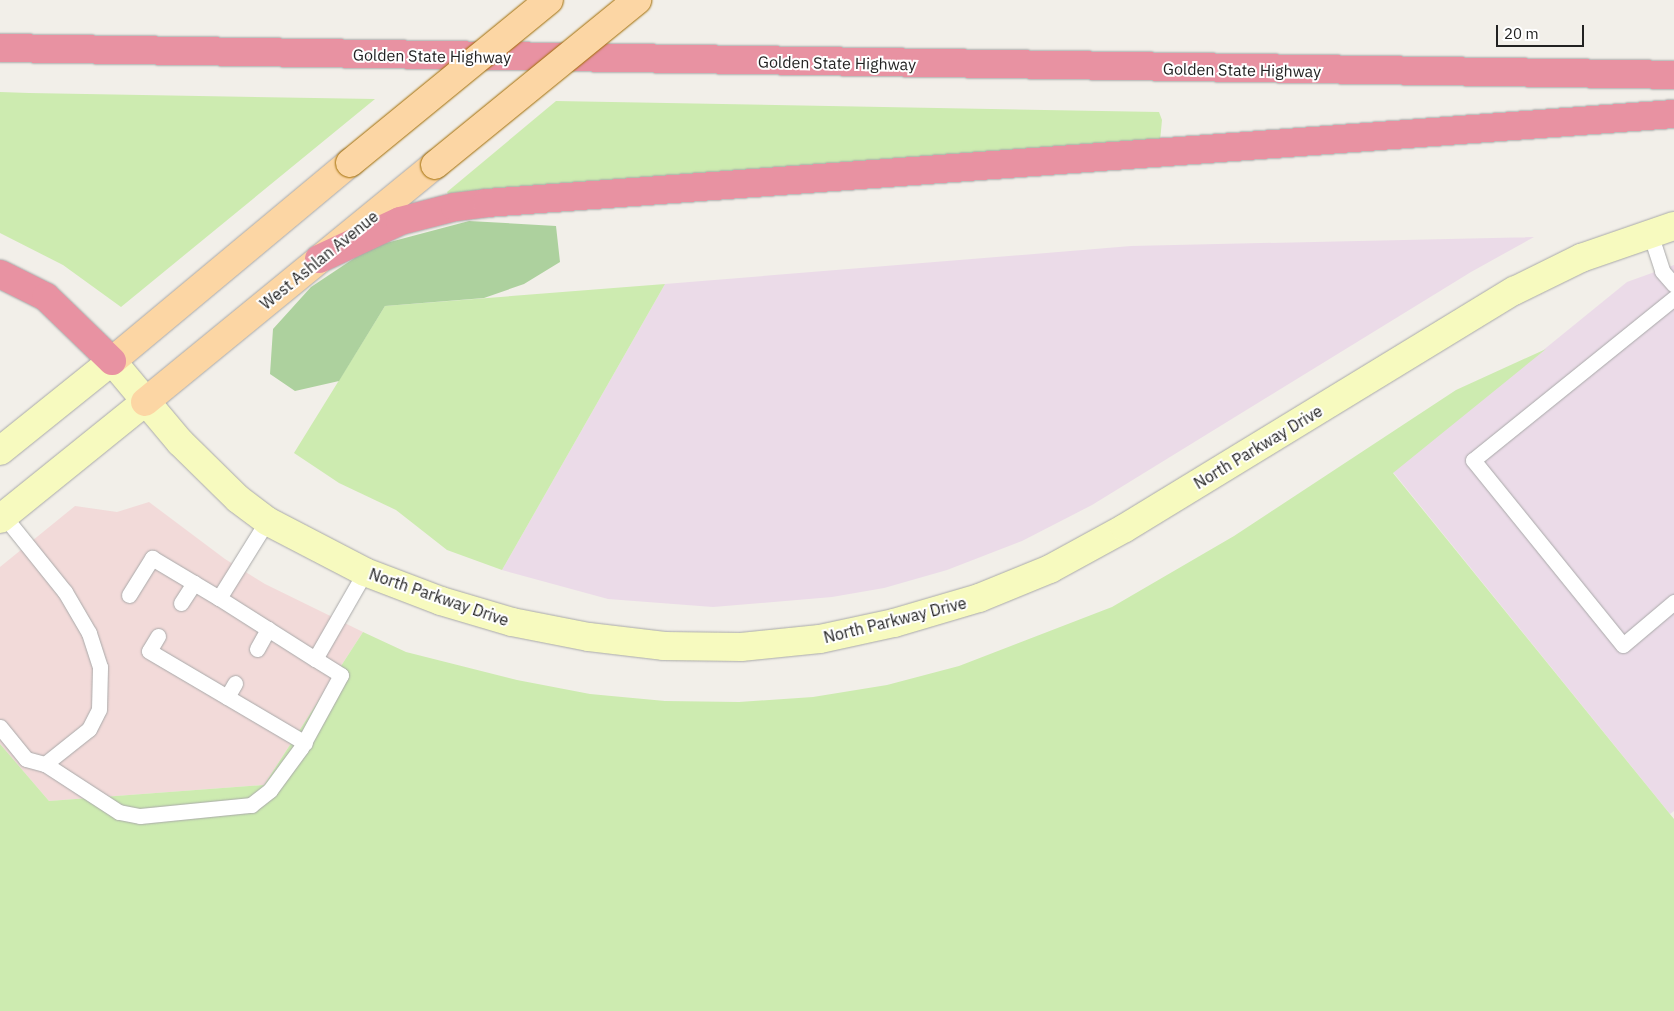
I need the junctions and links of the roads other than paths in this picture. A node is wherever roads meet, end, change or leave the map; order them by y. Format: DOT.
graph roads {
  1 [pos="549,0"];
  2 [pos="637,0"];
  3 [pos="0,48"];
  4 [pos="1674,75"];
  5 [pos="1674,114"];
  6 [pos="1662,230"];
  7 [pos="319,259"];
  8 [pos="0,274"];
  9 [pos="1674,285"];
  10 [pos="1674,298"];
  11 [pos="112,361"];
  12 [pos="145,402"];
  13 [pos="0,451"];
  14 [pos="2,518"];
  15 [pos="267,522"];
  16 [pos="365,572"];
  17 [pos="194,583"];
  18 [pos="130,595"];
  19 [pos="219,598"];
  20 [pos="181,602"];
  21 [pos="1674,602"];
  22 [pos="268,629"];
  23 [pos="158,636"];
  24 [pos="256,649"];
  25 [pos="315,659"];
  26 [pos="235,683"];
  27 [pos="227,697"];
  28 [pos="0,727"];
  29 [pos="304,742"];
  30 [pos="45,764"];
  1 -- 11 [label="main road, bridge"];
  2 -- 7 [label="main road, West Ashlan Avenue, bridge"];
  3 -- 4 [label="highway, Golden State Highway"];
  5 -- 7 [label="highway"];
  6 -- 9 [label="lane"];
  6 -- 16 [label="street, North Parkway Drive"];
  7 -- 12 [label="main road, West Ashlan Avenue"];
  8 -- 11 [label="highway"];
  10 -- 21 [label="lane"];
  11 -- 12 [label="street, North Parkway Drive"];
  11 -- 13 [label="street"];
  12 -- 14 [label="street, West Ashlan Avenue"];
  12 -- 15 [label="street, North Parkway Drive"];
  14 -- 30 [label="lane"];
  15 -- 16 [label="street, North Parkway Drive"];
  15 -- 19 [label="lane"];
  16 -- 25 [label="lane"];
  17 -- 18 [label="lane"];
  17 -- 19 [label="lane"];
  17 -- 20 [label="lane"];
  19 -- 22 [label="lane"];
  22 -- 24 [label="lane"];
  22 -- 25 [label="lane"];
  23 -- 27 [label="lane"];
  25 -- 29 [label="lane"];
  26 -- 27 [label="lane"];
  27 -- 29 [label="lane"];
  28 -- 30 [label="lane"];
  29 -- 30 [label="lane"];
}
